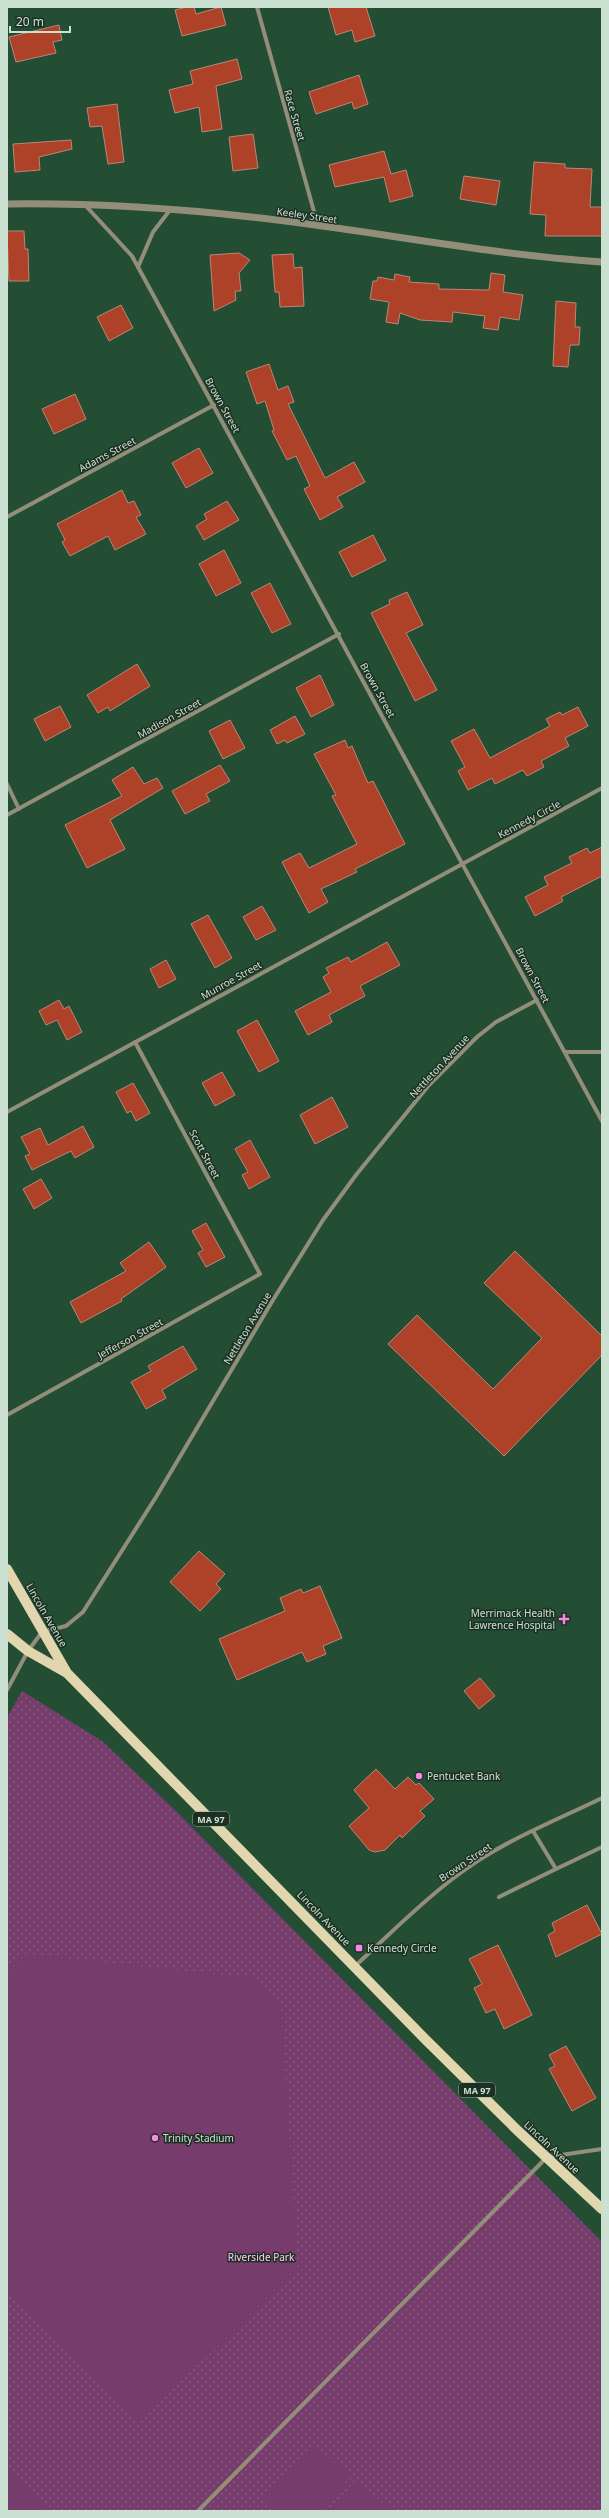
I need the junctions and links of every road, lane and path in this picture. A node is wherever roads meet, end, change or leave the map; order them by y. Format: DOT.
graph roads {
  1 [pos="257,7"];
  2 [pos="7,204"];
  3 [pos="86,205"];
  4 [pos="170,210"];
  5 [pos="318,226"];
  6 [pos="602,262"];
  7 [pos="138,267"];
  8 [pos="214,405"];
  9 [pos="7,517"];
  10 [pos="338,634"];
  11 [pos="7,784"];
  12 [pos="602,788"];
  13 [pos="19,808"];
  14 [pos="7,815"];
  15 [pos="463,863"];
  16 [pos="537,1000"];
  17 [pos="136,1042"];
  18 [pos="566,1052"];
  19 [pos="602,1052"];
  20 [pos="7,1112"];
  21 [pos="602,1121"];
  22 [pos="260,1274"];
  23 [pos="7,1415"];
  24 [pos="7,1569"];
  25 [pos="42,1632"];
  26 [pos="7,1634"];
  27 [pos="28,1651"];
  28 [pos="67,1673"];
  29 [pos="7,1690"];
  30 [pos="602,1798"];
  31 [pos="533,1831"];
  32 [pos="602,1847"];
  33 [pos="556,1869"];
  34 [pos="500,1897"];
  35 [pos="355,1967"];
  36 [pos="602,2149"];
  37 [pos="547,2157"];
  38 [pos="602,2209"];
  39 [pos="198,2511"];
  1 -- 5 [label="street, Race Street"];
  2 -- 3 [label="street, Keeley Street"];
  3 -- 4 [label="street, Keeley Street"];
  3 -- 7 [label="street, Brown Street"];
  4 -- 5 [label="street, Keeley Street"];
  4 -- 7 [label="street"];
  5 -- 6 [label="street, Keeley Street"];
  7 -- 8 [label="street, Brown Street"];
  8 -- 9 [label="street, Adams Street"];
  8 -- 10 [label="street, Brown Street"];
  10 -- 13 [label="street, Madison Street"];
  10 -- 15 [label="street, Brown Street"];
  11 -- 13 [label="street"];
  12 -- 15 [label="street, Kennedy Circle"];
  13 -- 14 [label="street, Madison Street"];
  15 -- 16 [label="street, Brown Street"];
  15 -- 17 [label="street, Munroe Street"];
  16 -- 18 [label="street, Brown Street"];
  16 -- 25 [label="street, Nettleton Avenue"];
  17 -- 20 [label="street, Munroe Street"];
  17 -- 22 [label="street, Scott Street"];
  18 -- 19 [label="street"];
  18 -- 21 [label="street, Brown Street"];
  22 -- 23 [label="street, Jefferson Street"];
  24 -- 25 [label="main road, Lincoln Avenue / MA 97"];
  25 -- 27 [label="street"];
  25 -- 28 [label="main road, Lincoln Avenue / MA 97"];
  26 -- 27 [label="main road, Lincoln Avenue / MA 97"];
  27 -- 28 [label="main road, Lincoln Avenue / MA 97"];
  27 -- 29 [label="street"];
  28 -- 35 [label="main road, Lincoln Avenue / MA 97"];
  30 -- 31 [label="street, Brown Street"];
  31 -- 33 [label="street"];
  31 -- 35 [label="street, Brown Street"];
  32 -- 33 [label="street"];
  33 -- 34 [label="street"];
  35 -- 37 [label="main road, Lincoln Avenue / MA 97"];
  36 -- 37 [label="street"];
  37 -- 38 [label="main road, Lincoln Avenue / MA 97"];
  37 -- 39 [label="street"];
}
